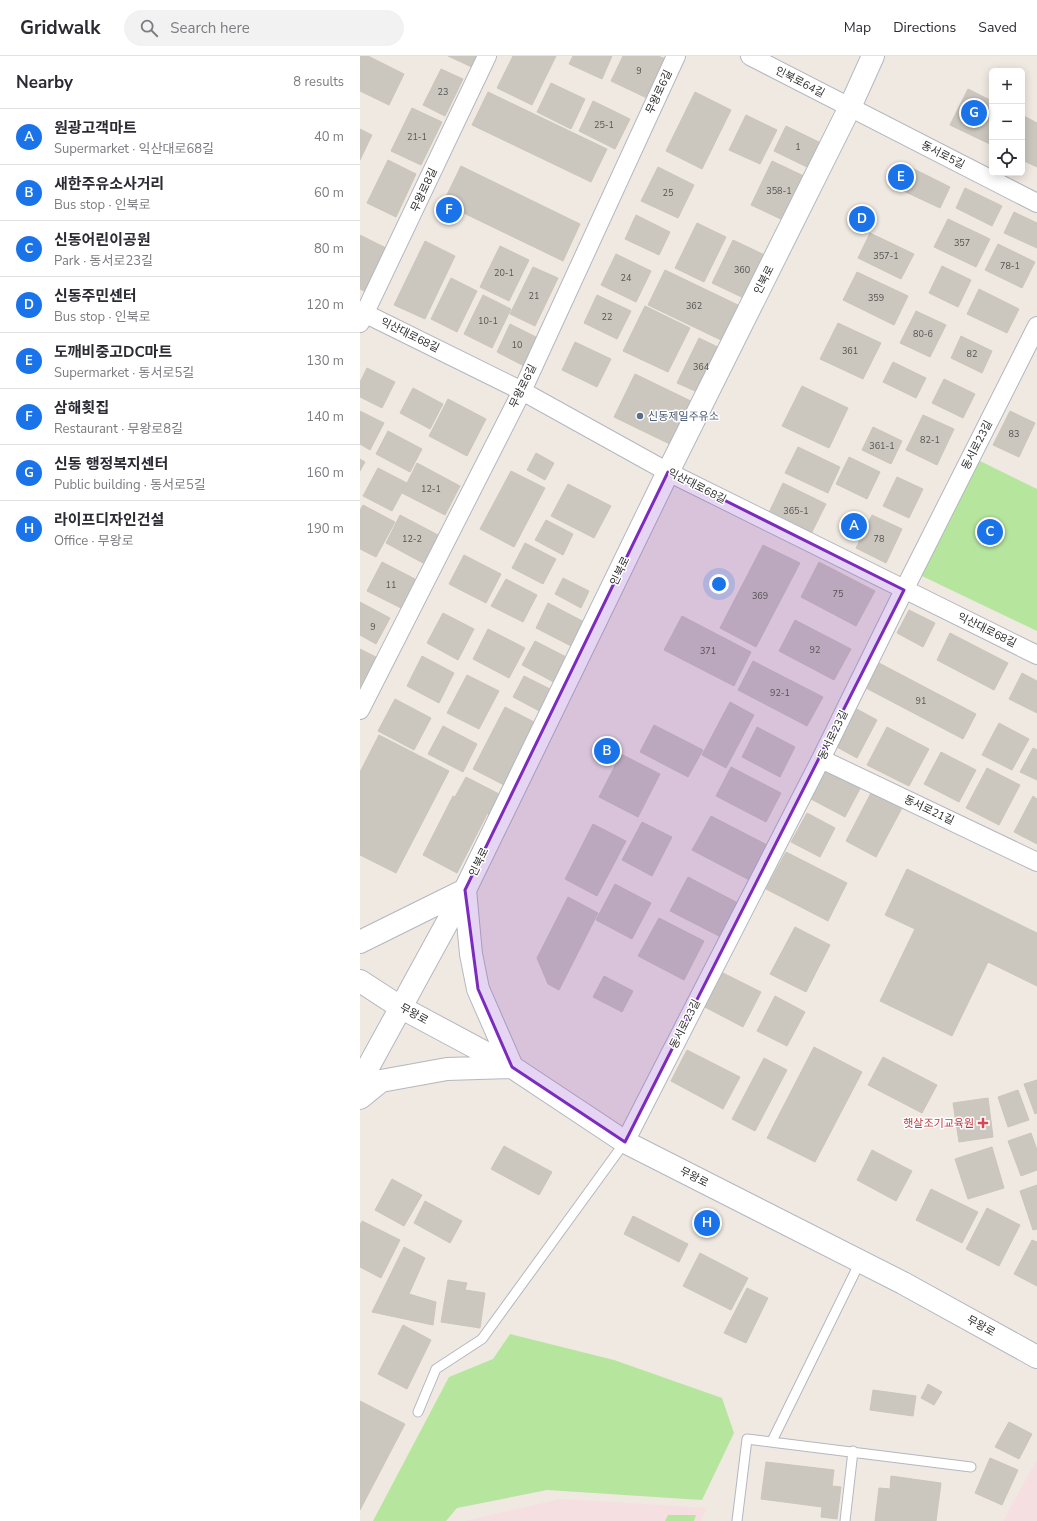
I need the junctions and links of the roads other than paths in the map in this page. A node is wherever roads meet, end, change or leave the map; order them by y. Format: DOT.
graph roads {
  1 [pos="487,56"];
  2 [pos="676,56"];
  3 [pos="750,56"];
  4 [pos="873,56"];
  5 [pos="850,107"];
  6 [pos="1037,203"];
  7 [pos="362,316"];
  8 [pos="1037,326"];
  9 [pos="522,391"];
  10 [pos="668,472"];
  11 [pos="904,590"];
  12 [pos="1037,655"];
  13 [pos="360,710"];
  14 [pos="821,759"];
  15 [pos="1037,862"];
  16 [pos="465,890"];
  17 [pos="360,942"];
  18 [pos="360,981"];
  19 [pos="400,1007"];
  20 [pos="512,1067"];
  21 [pos="360,1082"];
  22 [pos="360,1098"];
  23 [pos="625,1142"];
  24 [pos="860,1262"];
  25 [pos="1037,1357"];
  26 [pos="418,1412"];
  27 [pos="772,1441"];
  28 [pos="853,1451"];
  29 [pos="971,1467"];
  30 [pos="737,1521"];
  31 [pos="845,1521"];
  1 -- 7 [label="street, 무왕로8길"];
  2 -- 9 [label="street, 무왕로6길"];
  3 -- 5 [label="street, 인북로64길"];
  4 -- 5 [label="street, 인북로"];
  5 -- 6 [label="street, 동서로5길"];
  5 -- 10 [label="street, 인북로"];
  7 -- 9 [label="street, 익산대로68길"];
  8 -- 11 [label="street, 동서로23길"];
  9 -- 10 [label="street, 익산대로68길"];
  9 -- 13 [label="street, 무왕로6길"];
  10 -- 11 [label="street, 익산대로68길"];
  10 -- 16 [label="street, 인북로"];
  11 -- 12 [label="street, 익산대로68길"];
  11 -- 14 [label="street, 동서로23길"];
  14 -- 15 [label="street, 동서로21길"];
  14 -- 23 [label="street, 동서로23길"];
  16 -- 17 [label="street"];
  16 -- 19 [label="street, 인북로"];
  16 -- 20 [label="street"];
  18 -- 19 [label="street, 무왕로"];
  19 -- 20 [label="street, 무왕로"];
  19 -- 21 [label="street, 인북로"];
  20 -- 22 [label="street"];
  20 -- 23 [label="street, 무왕로"];
  23 -- 24 [label="street, 무왕로"];
  23 -- 26 [label="lane"];
  24 -- 25 [label="street, 무왕로"];
  24 -- 27 [label="lane"];
  27 -- 28 [label="lane"];
  27 -- 30 [label="lane"];
  28 -- 29 [label="lane"];
  28 -- 31 [label="lane"];
}
